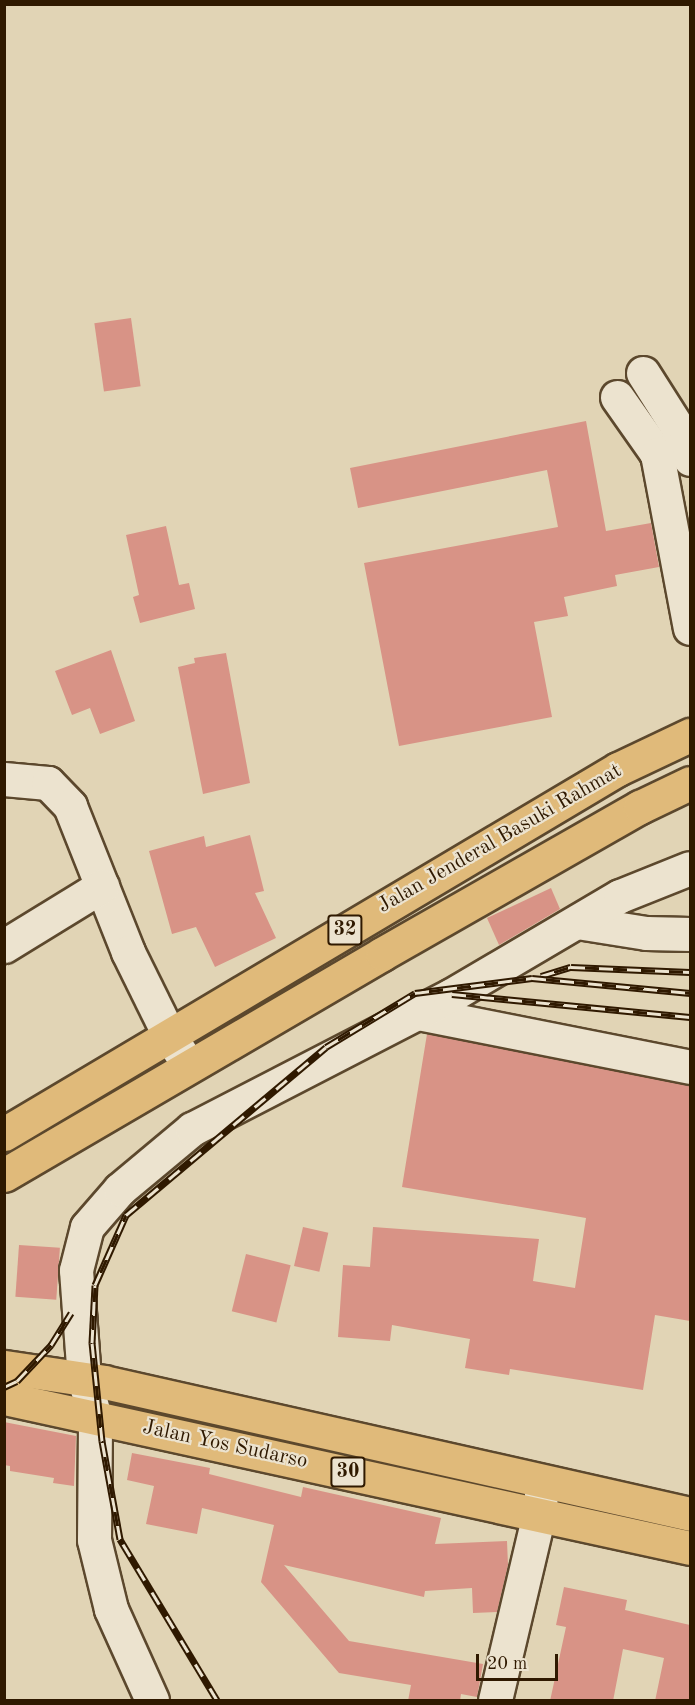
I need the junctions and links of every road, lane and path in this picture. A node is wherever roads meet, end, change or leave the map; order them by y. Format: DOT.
graph roads {
  1 [pos="643,373"];
  2 [pos="618,397"];
  3 [pos="690,451"];
  4 [pos="657,454"];
  5 [pos="690,628"];
  6 [pos="690,735"];
  7 [pos="4,779"];
  8 [pos="690,783"];
  9 [pos="690,868"];
  10 [pos="102,886"];
  11 [pos="576,922"];
  12 [pos="690,934"];
  13 [pos="4,946"];
  14 [pos="418,1013"];
  15 [pos="169,1035"];
  16 [pos="189,1066"];
  17 [pos="690,1067"];
  18 [pos="4,1134"];
  19 [pos="4,1175"];
  20 [pos="4,1367"];
  21 [pos="84,1379"];
  22 [pos="4,1398"];
  23 [pos="95,1417"];
  24 [pos="542,1482"];
  25 [pos="539,1514"];
  26 [pos="690,1514"];
  27 [pos="690,1548"];
  28 [pos="152,1701"];
  29 [pos="495,1701"];
  1 -- 3 [label="street"];
  2 -- 4 [label="street"];
  3 -- 4 [label="street"];
  4 -- 5 [label="street"];
  6 -- 15 [label="highway, Jalan Jenderal Basuki Rahmat / 32"];
  7 -- 10 [label="street"];
  8 -- 16 [label="highway, Jalan Jenderal Basuki Rahmat / 32"];
  9 -- 11 [label="street"];
  10 -- 13 [label="street"];
  10 -- 15 [label="street"];
  11 -- 12 [label="street"];
  11 -- 14 [label="street"];
  14 -- 17 [label="street"];
  14 -- 21 [label="street"];
  15 -- 16 [label="street"];
  15 -- 18 [label="highway, Jalan Jenderal Basuki Rahmat / 32"];
  16 -- 19 [label="highway, Jalan Jenderal Basuki Rahmat / 32"];
  20 -- 21 [label="highway, Jalan Yos Sudarso / 30"];
  21 -- 23 [label="street"];
  21 -- 24 [label="highway, Jalan Yos Sudarso / 30"];
  22 -- 23 [label="highway, Jalan Yos Sudarso / 30"];
  23 -- 25 [label="highway, Jalan Yos Sudarso / 30"];
  23 -- 28 [label="street"];
  24 -- 25 [label="street"];
  24 -- 26 [label="highway, Jalan Yos Sudarso / 30"];
  25 -- 27 [label="highway, Jalan Yos Sudarso / 30"];
  25 -- 29 [label="street"];
}
